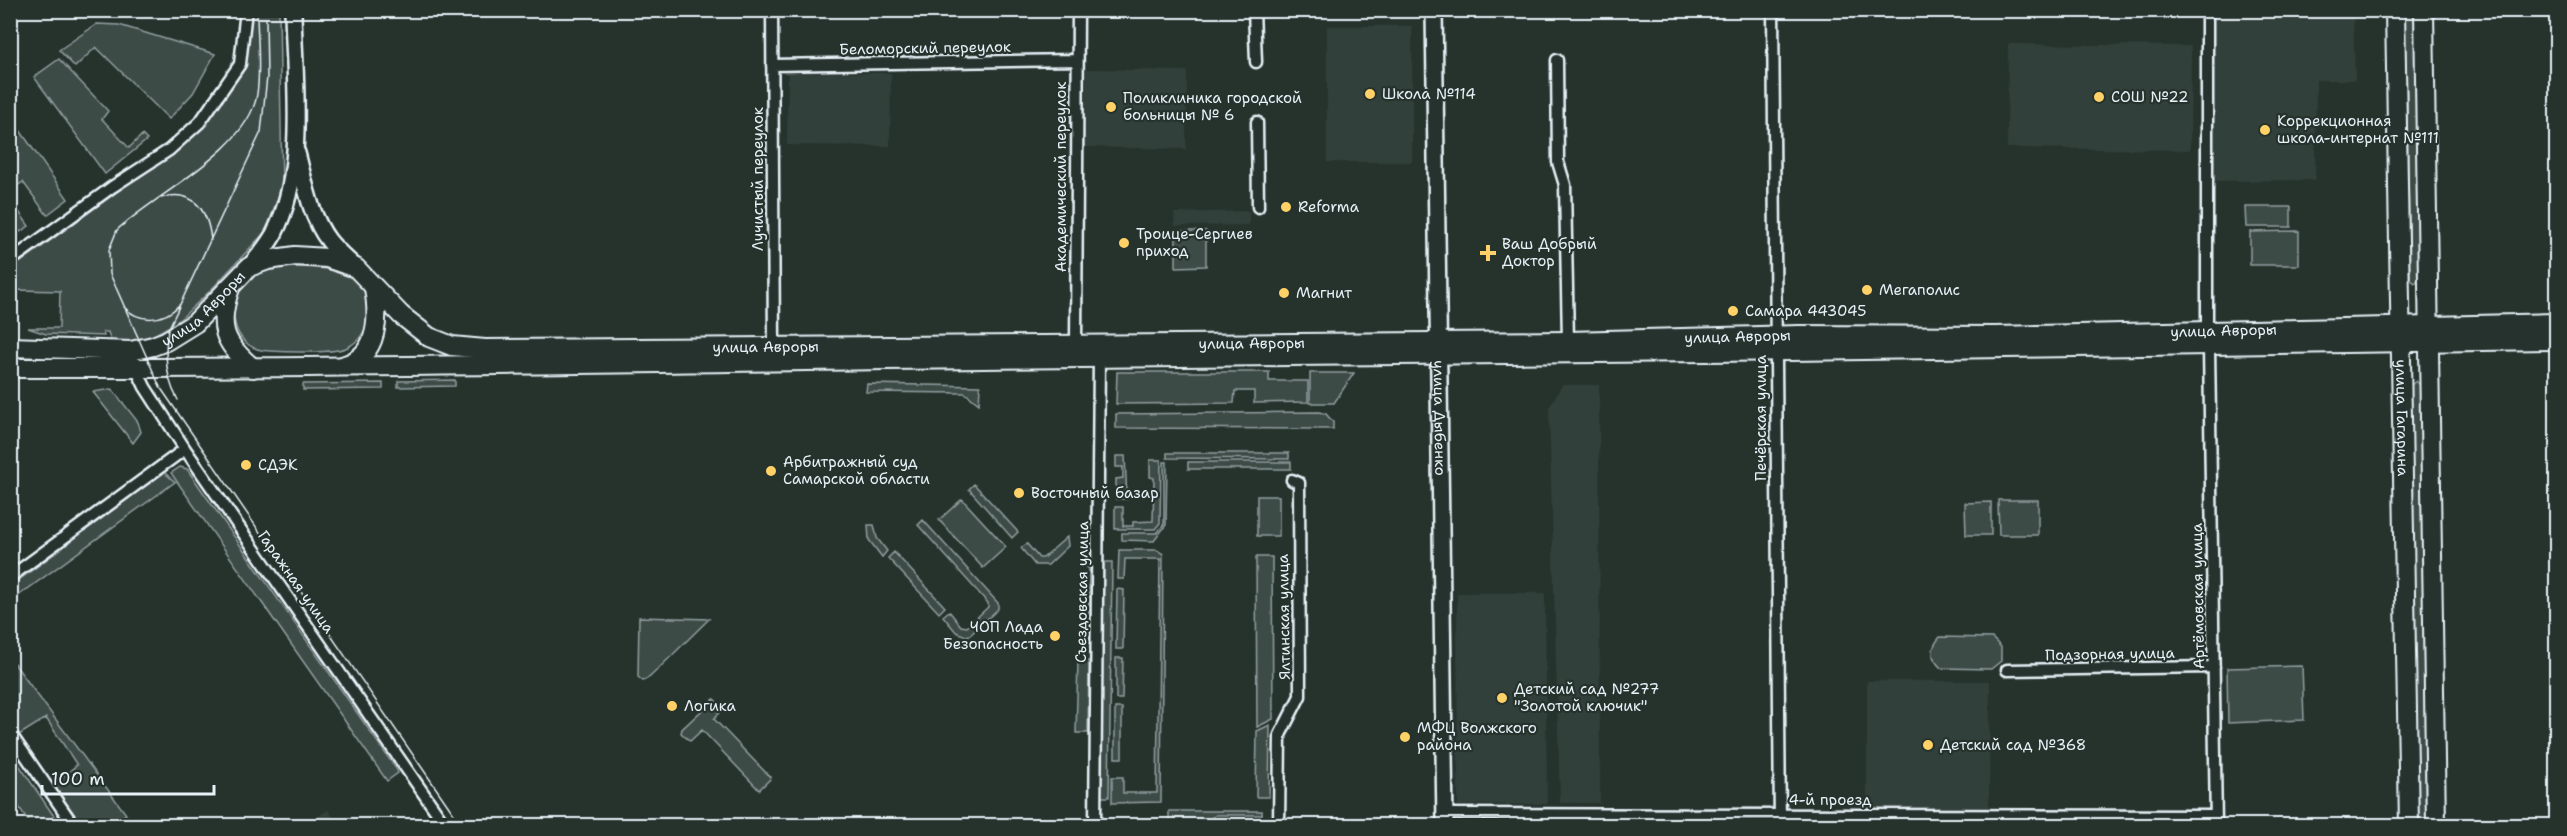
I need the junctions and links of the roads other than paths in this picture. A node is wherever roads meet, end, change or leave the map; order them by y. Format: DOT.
graph roads {
  1 [pos="246,10"];
  2 [pos="293,10"];
  3 [pos="772,10"];
  4 [pos="1078,10"];
  5 [pos="1254,10"];
  6 [pos="1434,10"];
  7 [pos="1773,10"];
  8 [pos="2207,10"];
  9 [pos="2395,10"];
  10 [pos="2424,10"];
  11 [pos="1077,60"];
  12 [pos="1557,60"];
  13 [pos="1256,62"];
  14 [pos="772,65"];
  15 [pos="1257,122"];
  16 [pos="295,145"];
  17 [pos="1258,207"];
  18 [pos="10,261"];
  19 [pos="249,267"];
  20 [pos="356,268"];
  21 [pos="230,288"];
  22 [pos="374,288"];
  23 [pos="2556,323"];
  24 [pos="2428,335"];
  25 [pos="2402,336"];
  26 [pos="2556,340"];
  27 [pos="1568,341"];
  28 [pos="1076,344"];
  29 [pos="1775,344"];
  30 [pos="10,347"];
  31 [pos="774,348"];
  32 [pos="1439,348"];
  33 [pos="2209,348"];
  34 [pos="1099,358"];
  35 [pos="133,359"];
  36 [pos="340,366"];
  37 [pos="10,368"];
  38 [pos="253,368"];
  39 [pos="185,449"];
  40 [pos="1292,480"];
  41 [pos="10,577"];
  42 [pos="2214,668"];
  43 [pos="2007,670"];
  44 [pos="10,734"];
  45 [pos="1445,820"];
  46 [pos="1780,820"];
  47 [pos="2216,821"];
  48 [pos="74,825"];
  49 [pos="446,825"];
  50 [pos="1095,825"];
  51 [pos="1279,825"];
  52 [pos="2409,825"];
  53 [pos="2436,825"];
  1 -- 18 [label="street"];
  2 -- 16 [label="main road"];
  3 -- 14 [label="street, Лучистый переулок"];
  4 -- 11 [label="street, Академический переулок"];
  5 -- 13 [label="street"];
  6 -- 32 [label="main road, улица Дыбенко"];
  7 -- 29 [label="street, Печёрская улица"];
  8 -- 33 [label="street, Артёмовская улица"];
  9 -- 25 [label="main road, улица Гагарина"];
  10 -- 24 [label="main road, улица Гагарина"];
  11 -- 14 [label="street, Беломорский переулок"];
  11 -- 28 [label="street, Академический переулок"];
  12 -- 27 [label="street"];
  14 -- 31 [label="street, Лучистый переулок"];
  15 -- 17 [label="street"];
  16 -- 19 [label="main road"];
  16 -- 20 [label="main road"];
  19 -- 20 [label="main road, улица Авроры"];
  19 -- 21 [label="main road, улица Авроры"];
  20 -- 22 [label="main road, улица Авроры"];
  21 -- 35 [label="main road, улица Авроры"];
  21 -- 38 [label="main road"];
  22 -- 31 [label="main road, улица Авроры"];
  22 -- 36 [label="main road"];
  23 -- 24 [label="main road, улица Авроры"];
  24 -- 25 [label="main road, улица Авроры"];
  24 -- 26 [label="main road, улица Авроры"];
  24 -- 53 [label="main road, улица Гагарина"];
  25 -- 33 [label="main road, улица Авроры"];
  25 -- 52 [label="main road, улица Гагарина"];
  27 -- 29 [label="main road, улица Авроры"];
  27 -- 32 [label="main road, улица Авроры"];
  28 -- 31 [label="main road, улица Авроры"];
  28 -- 32 [label="main road, улица Авроры"];
  29 -- 32 [label="main road, улица Авроры"];
  29 -- 33 [label="main road, улица Авроры"];
  29 -- 46 [label="street, Печёрская улица"];
  30 -- 35 [label="main road, улица Авроры"];
  32 -- 34 [label="main road, улица Авроры"];
  32 -- 45 [label="main road, улица Дыбенко"];
  33 -- 42 [label="street, Артёмовская улица"];
  34 -- 36 [label="main road, улица Авроры"];
  34 -- 50 [label="street, Съездовская улица"];
  35 -- 37 [label="main road, улица Авроры"];
  35 -- 38 [label="main road, улица Авроры"];
  35 -- 39 [label="street, Гаражная улица"];
  36 -- 38 [label="main road, улица Авроры"];
  39 -- 41 [label="street"];
  39 -- 49 [label="street, Гаражная улица"];
  40 -- 51 [label="street, Ялтинская улица"];
  42 -- 43 [label="street, Подзорная улица"];
  42 -- 47 [label="street, Артёмовская улица"];
  44 -- 48 [label="street"];
  45 -- 46 [label="street, 4-й проезд"];
  46 -- 47 [label="street, 4-й проезд"];
}
